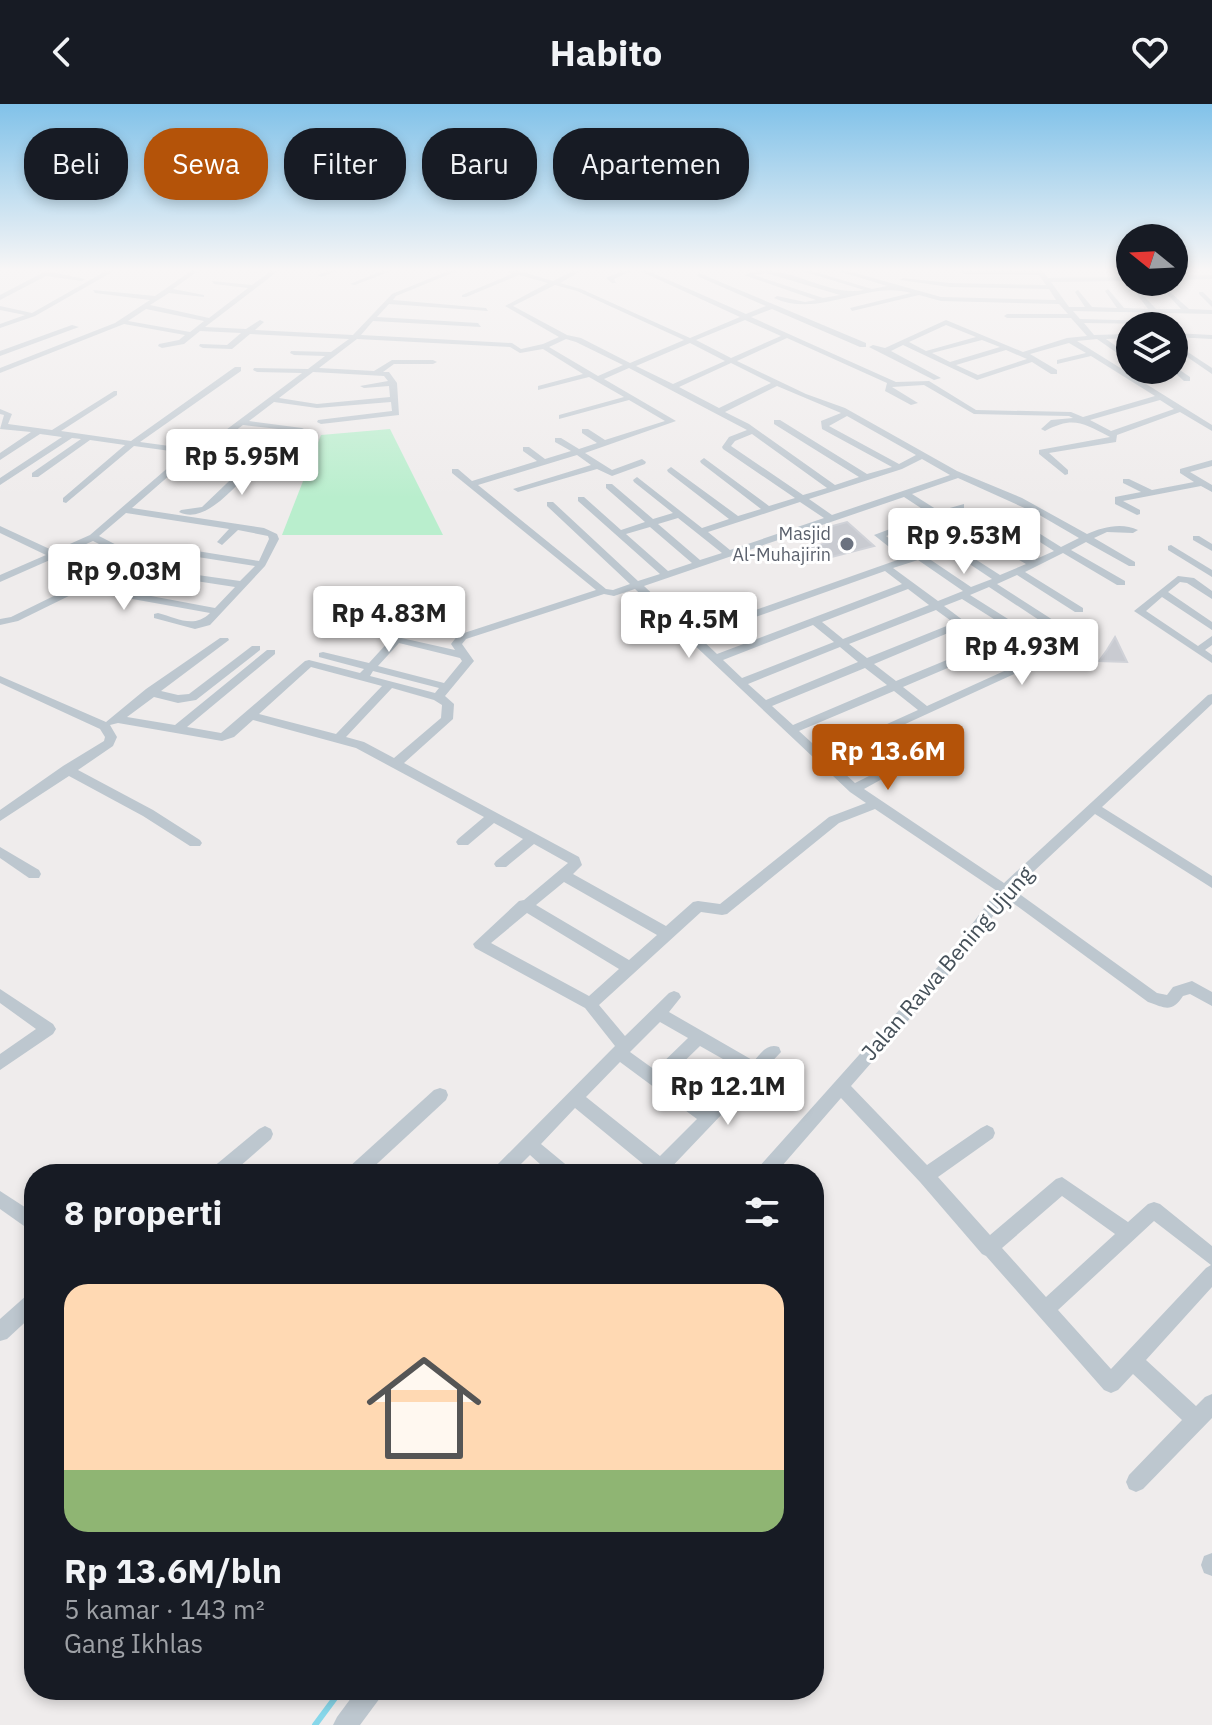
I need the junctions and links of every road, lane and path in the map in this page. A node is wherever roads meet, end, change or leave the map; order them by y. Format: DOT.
graph roads {
  1 [pos="20,347"];
  2 [pos="61,347"];
  3 [pos="343,347"];
  4 [pos="514,347"];
  5 [pos="542,347"];
  6 [pos="546,347"];
  7 [pos="592,347"];
  8 [pos="672,347"];
  9 [pos="701,347"];
  10 [pos="762,347"];
  11 [pos="813,347"];
  12 [pos="873,347"];
  13 [pos="895,347"];
  14 [pos="912,347"];
  15 [pos="949,347"];
  16 [pos="1007,347"];
  17 [pos="1048,347"];
  18 [pos="1080,347"];
  19 [pos="885,351"];
  20 [pos="294,353"];
  21 [pos="925,353"];
  22 [pos="0,354"];
  23 [pos="334,354"];
  24 [pos="1023,354"];
  25 [pos="1092,354"];
  26 [pos="1188,355"];
  27 [pos="1032,360"];
  28 [pos="730,361"];
  29 [pos="433,362"];
  30 [pos="1060,362"];
  31 [pos="629,365"];
  32 [pos="949,365"];
  33 [pos="238,369"];
  34 [pos="257,370"];
  35 [pos="0,371"];
  36 [pos="310,371"];
  37 [pos="1054,372"];
  38 [pos="1212,372"];
  39 [pos="376,373"];
  40 [pos="595,376"];
  41 [pos="937,378"];
  42 [pos="393,383"];
  43 [pos="777,383"];
  44 [pos="895,384"];
  45 [pos="364,386"];
  46 [pos="673,387"];
  47 [pos="541,388"];
  48 [pos="114,393"];
  49 [pos="631,397"];
  50 [pos="1158,398"];
  51 [pos="270,399"];
  52 [pos="395,399"];
  53 [pos="914,403"];
  54 [pos="1179,410"];
  55 [pos="0,411"];
  56 [pos="718,412"];
  57 [pos="848,413"];
  58 [pos="562,417"];
  59 [pos="1082,420"];
  60 [pos="239,422"];
  61 [pos="321,422"];
  62 [pos="777,422"];
  63 [pos="1,426"];
  64 [pos="1045,429"];
  65 [pos="1212,429"];
  66 [pos="302,430"];
  67 [pos="585,431"];
  68 [pos="37,432"];
  69 [pos="750,432"];
  70 [pos="52,434"];
  71 [pos="843,434"];
  72 [pos="1111,434"];
  73 [pos="69,436"];
  74 [pos="87,439"];
  75 [pos="558,440"];
  76 [pos="605,444"];
  77 [pos="813,444"];
  78 [pos="130,445"];
  79 [pos="803,447"];
  80 [pos="526,449"];
  81 [pos="792,450"];
  82 [pos="195,452"];
  83 [pos="578,452"];
  84 [pos="782,453"];
  85 [pos="923,455"];
  86 [pos="0,457"];
  87 [pos="255,461"];
  88 [pos="704,461"];
  89 [pos="544,462"];
  90 [pos="642,462"];
  91 [pos="1212,463"];
  92 [pos="300,466"];
  93 [pos="598,466"];
  94 [pos="899,467"];
  95 [pos="671,470"];
  96 [pos="455,471"];
  97 [pos="1065,472"];
  98 [pos="35,475"];
  99 [pos="958,475"];
  100 [pos="865,477"];
  101 [pos="637,480"];
  102 [pos="1126,481"];
  103 [pos="0,482"];
  104 [pos="1202,483"];
  105 [pos="471,484"];
  106 [pos="609,486"];
  107 [pos="833,488"];
  108 [pos="518,489"];
  109 [pos="1212,489"];
  110 [pos="1149,492"];
  111 [pos="904,493"];
  112 [pos="799,497"];
  113 [pos="581,499"];
  114 [pos="66,500"];
  115 [pos="550,504"];
  116 [pos="961,506"];
  117 [pos="130,507"];
  118 [pos="768,510"];
  119 [pos="1037,510"];
  120 [pos="1137,512"];
  121 [pos="680,514"];
  122 [pos="937,515"];
  123 [pos="830,518"];
  124 [pos="1010,519"];
  125 [pos="738,521"];
  126 [pos="649,524"];
  127 [pos="236,527"];
  128 [pos="0,529"];
  129 [pos="1133,530"];
  130 [pos="702,531"];
  131 [pos="972,532"];
  132 [pos="620,533"];
  133 [pos="93,537"];
  134 [pos="1088,538"];
  135 [pos="1196,538"];
  136 [pos="222,542"];
  137 [pos="947,545"];
  138 [pos="1171,548"];
  139 [pos="1212,548"];
  140 [pos="172,550"];
  141 [pos="1062,550"];
  142 [pos="729,554"];
  143 [pos="55,555"];
  144 [pos="914,557"];
  145 [pos="262,564"];
  146 [pos="1034,564"];
  147 [pos="1132,564"];
  148 [pos="700,565"];
  149 [pos="885,567"];
  150 [pos="1017,571"];
  151 [pos="1212,574"];
  152 [pos="668,576"];
  153 [pos="0,579"];
  154 [pos="994,581"];
  155 [pos="1121,583"];
  156 [pos="243,585"];
  157 [pos="907,586"];
  158 [pos="636,587"];
  159 [pos="603,591"];
  160 [pos="965,592"];
  161 [pos="1210,592"];
  162 [pos="1163,593"];
  163 [pos="936,606"];
  164 [pos="1079,610"];
  165 [pos="217,611"];
  166 [pos="158,616"];
  167 [pos="814,621"];
  168 [pos="0,622"];
  169 [pos="1049,622"];
  170 [pos="961,624"];
  171 [pos="1212,627"];
  172 [pos="352,628"];
  173 [pos="690,637"];
  174 [pos="397,639"];
  175 [pos="1212,639"];
  176 [pos="224,640"];
  177 [pos="840,642"];
  178 [pos="992,645"];
  179 [pos="256,648"];
  180 [pos="1050,650"];
  181 [pos="1198,651"];
  182 [pos="271,652"];
  183 [pos="323,655"];
  184 [pos="463,655"];
  185 [pos="714,659"];
  186 [pos="1212,660"];
  187 [pos="866,663"];
  188 [pos="370,667"];
  189 [pos="361,678"];
  190 [pos="0,679"];
  191 [pos="740,683"];
  192 [pos="388,686"];
  193 [pos="895,686"];
  194 [pos="150,692"];
  195 [pos="442,692"];
  196 [pos="1212,698"];
  197 [pos="764,705"];
  198 [pos="926,711"];
  199 [pos="250,715"];
  200 [pos="117,719"];
  201 [pos="105,726"];
  202 [pos="176,730"];
  203 [pos="791,730"];
  204 [pos="339,738"];
  205 [pos="821,758"];
  206 [pos="905,763"];
  207 [pos="395,764"];
  208 [pos="67,769"];
  209 [pos="854,789"];
  210 [pos="875,804"];
  211 [pos="1093,807"];
  212 [pos="0,816"];
  213 [pos="494,816"];
  214 [pos="534,837"];
  215 [pos="463,842"];
  216 [pos="195,843"];
  217 [pos="0,852"];
  218 [pos="501,864"];
  219 [pos="34,874"];
  220 [pos="563,875"];
  221 [pos="1212,883"];
  222 [pos="1005,890"];
  223 [pos="524,905"];
  224 [pos="666,933"];
  225 [pos="628,967"];
  226 [pos="0,995"];
  227 [pos="674,997"];
  228 [pos="1212,1000"];
  229 [pos="590,1004"];
  230 [pos="658,1013"];
  231 [pos="700,1036"];
  232 [pos="622,1050"];
  233 [pos="773,1052"];
  234 [pos="0,1063"];
  235 [pos="756,1070"];
  236 [pos="656,1079"];
  237 [pos="841,1086"];
  238 [pos="440,1095"];
  239 [pos="575,1098"];
  240 [pos="709,1118"];
  241 [pos="987,1133"];
  242 [pos="265,1134"];
  243 [pos="529,1144"];
  244 [pos="230,1164"];
  245 [pos="365,1164"];
  246 [pos="510,1164"];
  247 [pos="552,1164"];
  248 [pos="650,1164"];
  249 [pos="663,1164"];
  250 [pos="773,1164"];
  251 [pos="926,1176"];
  252 [pos="0,1199"];
  253 [pos="24,1217"];
  254 [pos="1128,1233"];
  255 [pos="988,1248"];
  256 [pos="1212,1257"];
  257 [pos="1212,1274"];
  258 [pos="1045,1310"];
  259 [pos="24,1311"];
  260 [pos="0,1332"];
  261 [pos="1132,1360"];
  262 [pos="1212,1404"];
  263 [pos="1196,1420"];
  264 [pos="1136,1482"];
  265 [pos="364,1700"];
  266 [pos="345,1725"];
  1 -- 22 [label="street"];
  2 -- 35 [label="street"];
  3 -- 23 [label="street"];
  4 -- 5 [label="street"];
  6 -- 40 [label="street"];
  7 -- 31 [label="street"];
  8 -- 31 [label="street"];
  9 -- 28 [label="street"];
  10 -- 28 [label="street"];
  11 -- 44 [label="street"];
  12 -- 19 [label="street"];
  13 -- 19 [label="street"];
  14 -- 21 [label="street"];
  15 -- 21 [label="street"];
  16 -- 24 [label="street"];
  16 -- 32 [label="street"];
  17 -- 24 [label="street"];
  18 -- 25 [label="street"];
  19 -- 41 [label="street"];
  20 -- 23 [label="street"];
  21 -- 32 [label="street"];
  23 -- 36 [label="street"];
  24 -- 27 [label="street"];
  25 -- 30 [label="street"];
  25 -- 50 [label="street"];
  26 -- 38 [label="street"];
  27 -- 32 [label="street"];
  27 -- 37 [label="street"];
  28 -- 43 [label="street"];
  28 -- 46 [label="street"];
  29 -- 39 [label="street"];
  31 -- 40 [label="street"];
  31 -- 46 [label="street"];
  33 -- 78 [label="street"];
  34 -- 36 [label="street"];
  36 -- 39 [label="street"];
  36 -- 51 [label="street"];
  39 -- 42 [label="street"];
  40 -- 47 [label="street"];
  40 -- 49 [label="street"];
  42 -- 45 [label="street"];
  42 -- 52 [label="street"];
  43 -- 56 [label="street"];
  43 -- 57 [label="street"];
  44 -- 53 [label="street"];
  44 -- 59 [label="street"];
  46 -- 56 [label="street"];
  48 -- 70 [label="street"];
  49 -- 58 [label="street"];
  49 -- 76 [label="street"];
  50 -- 54 [label="street"];
  50 -- 59 [label="street"];
  51 -- 52 [label="street"];
  51 -- 60 [label="street"];
  52 -- 61 [label="street"];
  54 -- 65 [label="street"];
  54 -- 72 [label="street"];
  55 -- 63 [label="street"];
  56 -- 69 [label="street"];
  57 -- 71 [label="street"];
  57 -- 85 [label="street"];
  59 -- 64 [label="street"];
  59 -- 72 [label="street"];
  60 -- 66 [label="street"];
  60 -- 82 [label="street"];
  62 -- 77 [label="street"];
  63 -- 68 [label="street"];
  67 -- 76 [label="street"];
  68 -- 70 [label="street"];
  68 -- 86 [label="street"];
  69 -- 84 [label="street"];
  69 -- 112 [label="street"];
  70 -- 73 [label="street"];
  71 -- 77 [label="street"];
  71 -- 94 [label="street"];
  72 -- 97 [label="street"];
  73 -- 74 [label="street"];
  73 -- 103 [label="street"];
  74 -- 78 [label="street"];
  74 -- 98 [label="street"];
  75 -- 83 [label="street"];
  76 -- 83 [label="street"];
  77 -- 79 [label="street"];
  77 -- 100 [label="street"];
  78 -- 82 [label="street"];
  78 -- 114 [label="street"];
  80 -- 89 [label="street"];
  81 -- 84 [label="street"];
  82 -- 87 [label="street"];
  82 -- 117 [label="street"];
  83 -- 89 [label="street"];
  83 -- 93 [label="street"];
  84 -- 107 [label="street"];
  85 -- 94 [label="street"];
  85 -- 99 [label="street"];
  87 -- 92 [label="street"];
  87 -- 117 [label="street"];
  88 -- 118 [label="street"];
  89 -- 105 [label="street"];
  90 -- 93 [label="street"];
  91 -- 104 [label="street"];
  93 -- 108 [label="street"];
  94 -- 100 [label="street"];
  95 -- 125 [label="street"];
  96 -- 105 [label="street"];
  99 -- 111 [label="street"];
  99 -- 119 [label="street"];
  100 -- 107 [label="street"];
  101 -- 121 [label="street"];
  102 -- 110 [label="street"];
  104 -- 109 [label="street"];
  104 -- 110 [label="street"];
  105 -- 159 [label="street"];
  106 -- 126 [label="street"];
  107 -- 112 [label="street"];
  110 -- 120 [label="street"];
  111 -- 122 [label="street"];
  111 -- 123 [label="street"];
  112 -- 118 [label="street"];
  112 -- 123 [label="street"];
  113 -- 132 [label="street"];
  115 -- 158 [label="street"];
  116 -- 122 [label="street"];
  117 -- 127 [label="street"];
  117 -- 133 [label="street"];
  118 -- 125 [label="street"];
  119 -- 124 [label="street"];
  119 -- 134 [label="street"];
  121 -- 126 [label="street"];
  121 -- 130 [label="street"];
  122 -- 131 [label="street"];
  122 -- 144 [label="street"];
  123 -- 142 [label="street"];
  124 -- 131 [label="street"];
  124 -- 141 [label="street"];
  125 -- 130 [label="street"];
  126 -- 132 [label="street"];
  126 -- 148 [label="street"];
  127 -- 136 [label="street"];
  127 -- 145 [label="street"];
  128 -- 143 [label="street"];
  129 -- 134 [label="street"];
  130 -- 142 [label="street"];
  131 -- 137 [label="street"];
  131 -- 146 [label="street"];
  132 -- 152 [label="street"];
  133 -- 143 [label="street"];
  133 -- 168 [label="street"];
  134 -- 141 [label="street"];
  134 -- 147 [label="street"];
  135 -- 139 [label="street"];
  137 -- 144 [label="street"];
  137 -- 154 [label="street"];
  138 -- 151 [label="street"];
  140 -- 145 [label="street"];
  141 -- 146 [label="street"];
  141 -- 155 [label="street"];
  142 -- 148 [label="street"];
  143 -- 153 [label="street"];
  144 -- 149 [label="street"];
  144 -- 160 [label="street"];
  145 -- 156 [label="street"];
  146 -- 150 [label="street"];
  148 -- 152 [label="street"];
  149 -- 157 [label="street"];
  149 -- 173 [label="street"];
  150 -- 154 [label="street"];
  150 -- 164 [label="street"];
  152 -- 158 [label="street"];
  154 -- 160 [label="street"];
  154 -- 169 [label="street"];
  156 -- 165 [label="street"];
  156 -- 165 [label="street"];
  157 -- 163 [label="street"];
  157 -- 167 [label="street"];
  158 -- 159 [label="street"];
  158 -- 173 [label="street"];
  159 -- 184 [label="street"];
  160 -- 163 [label="street"];
  160 -- 180 [label="street"];
  161 -- 162 [label="street"];
  162 -- 171 [label="street"];
  162 -- 181 [label="street"];
  163 -- 170 [label="street"];
  163 -- 177 [label="street"];
  165 -- 166 [label="street"];
  167 -- 177 [label="street"];
  167 -- 185 [label="street"];
  170 -- 178 [label="street"];
  170 -- 187 [label="street"];
  172 -- 174 [label="street"];
  173 -- 185 [label="street"];
  174 -- 184 [label="street"];
  174 -- 188 [label="street"];
  175 -- 181 [label="street"];
  176 -- 194 [label="street"];
  177 -- 187 [label="street"];
  177 -- 191 [label="street"];
  178 -- 193 [label="street"];
  178 -- 198 [label="street"];
  179 -- 194 [label="street"];
  181 -- 186 [label="street"];
  182 -- 202 [label="street"];
  183 -- 188 [label="street"];
  184 -- 195 [label="street"];
  185 -- 191 [label="street"];
  187 -- 193 [label="street"];
  187 -- 197 [label="street"];
  188 -- 189 [label="street"];
  188 -- 195 [label="street"];
  189 -- 192 [label="street"];
  189 -- 199 [label="street"];
  190 -- 201 [label="street"];
  191 -- 197 [label="street"];
  192 -- 195 [label="street"];
  192 -- 204 [label="street"];
  193 -- 198 [label="street"];
  193 -- 203 [label="street"];
  194 -- 200 [label="street"];
  195 -- 207 [label="street"];
  196 -- 211 [label="street, Jalan Rawa Bening Ujung"];
  197 -- 203 [label="street"];
  198 -- 205 [label="street"];
  199 -- 202 [label="street"];
  199 -- 204 [label="street"];
  200 -- 201 [label="street"];
  200 -- 202 [label="street"];
  201 -- 208 [label="street"];
  203 -- 205 [label="street"];
  204 -- 207 [label="street"];
  205 -- 209 [label="street"];
  206 -- 209 [label="street"];
  207 -- 213 [label="street"];
  208 -- 212 [label="street"];
  208 -- 216 [label="street"];
  209 -- 210 [label="street"];
  210 -- 222 [label="street"];
  210 -- 224 [label="street"];
  211 -- 221 [label="street"];
  211 -- 222 [label="street, Jalan Rawa Bening Ujung"];
  213 -- 214 [label="street"];
  213 -- 215 [label="street"];
  214 -- 218 [label="street"];
  214 -- 220 [label="street"];
  217 -- 219 [label="street"];
  220 -- 223 [label="street"];
  220 -- 224 [label="street"];
  222 -- 228 [label="street"];
  222 -- 237 [label="street, Jalan Rawa Bening Ujung"];
  223 -- 225 [label="street"];
  223 -- 229 [label="street"];
  224 -- 225 [label="street"];
  225 -- 229 [label="street"];
  226 -- 234 [label="street"];
  227 -- 230 [label="street"];
  229 -- 232 [label="street"];
  230 -- 231 [label="street"];
  230 -- 232 [label="street"];
  231 -- 235 [label="street"];
  231 -- 236 [label="street"];
  232 -- 236 [label="street"];
  232 -- 239 [label="street"];
  233 -- 235 [label="street"];
  235 -- 240 [label="street"];
  236 -- 240 [label="street"];
  237 -- 250 [label="street, Jalan Rawa Bening Ujung"];
  237 -- 251 [label="street"];
  238 -- 245 [label="street"];
  239 -- 243 [label="street"];
  239 -- 248 [label="street"];
  240 -- 249 [label="street"];
  241 -- 251 [label="street"];
  242 -- 244 [label="street"];
  243 -- 246 [label="street"];
  243 -- 247 [label="street"];
  251 -- 255 [label="street"];
  252 -- 253 [label="street"];
  254 -- 255 [label="street"];
  254 -- 256 [label="street"];
  254 -- 258 [label="street"];
  255 -- 258 [label="street"];
  257 -- 261 [label="street"];
  258 -- 261 [label="street"];
  259 -- 260 [label="street"];
  261 -- 263 [label="street"];
  262 -- 263 [label="street"];
  263 -- 264 [label="street"];
  265 -- 266 [label="street"];
}
